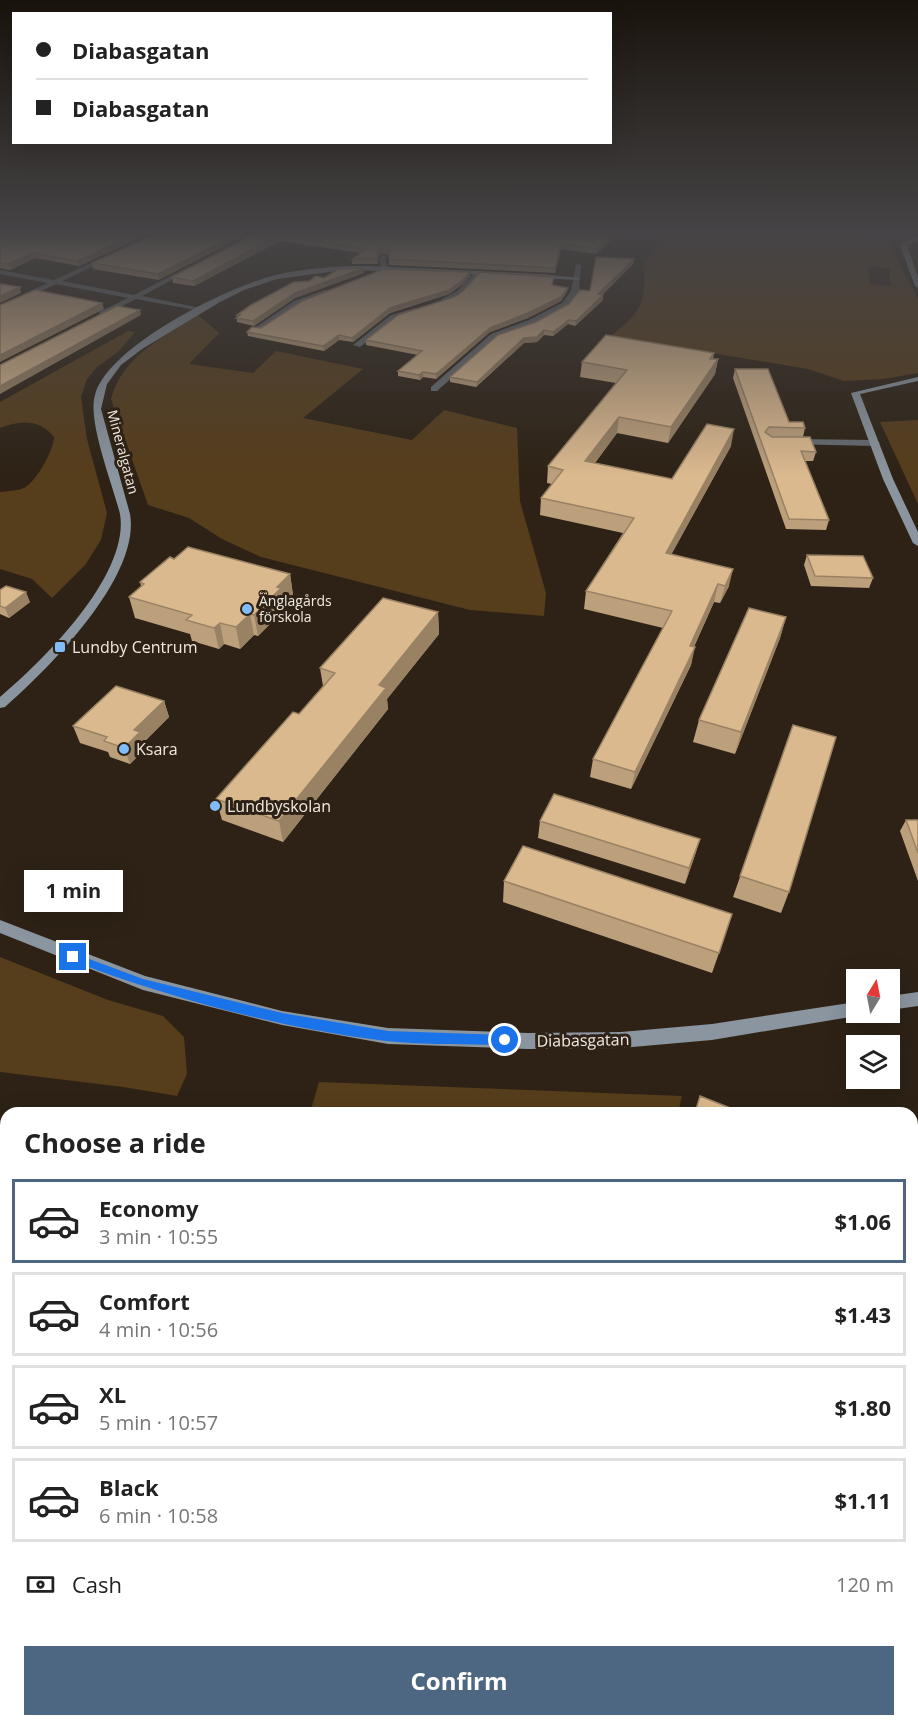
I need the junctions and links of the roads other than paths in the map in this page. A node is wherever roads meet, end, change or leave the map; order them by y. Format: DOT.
graph roads {
  1 [pos="101,316"];
  2 [pos="191,316"];
  3 [pos="278,316"];
  4 [pos="399,316"];
  5 [pos="545,316"];
  6 [pos="94,319"];
  7 [pos="257,329"];
  8 [pos="357,345"];
  9 [pos="918,379"];
  10 [pos="434,389"];
  11 [pos="782,442"];
  12 [pos="875,443"];
  13 [pos="918,543"];
  14 [pos="0,704"];
  15 [pos="0,926"];
  16 [pos="918,999"];
  17 [pos="900,1002"];
  18 [pos="846,1011"];
  1 -- 6 [label="street"];
  2 -- 14 [label="street, Mineralgatan"];
  3 -- 7 [label="street"];
  4 -- 8 [label="street"];
  5 -- 10 [label="street"];
  9 -- 12 [label="street"];
  11 -- 12 [label="street"];
  12 -- 13 [label="street"];
  15 -- 18 [label="street, Diabasgatan"];
  16 -- 17 [label="street"];
}
